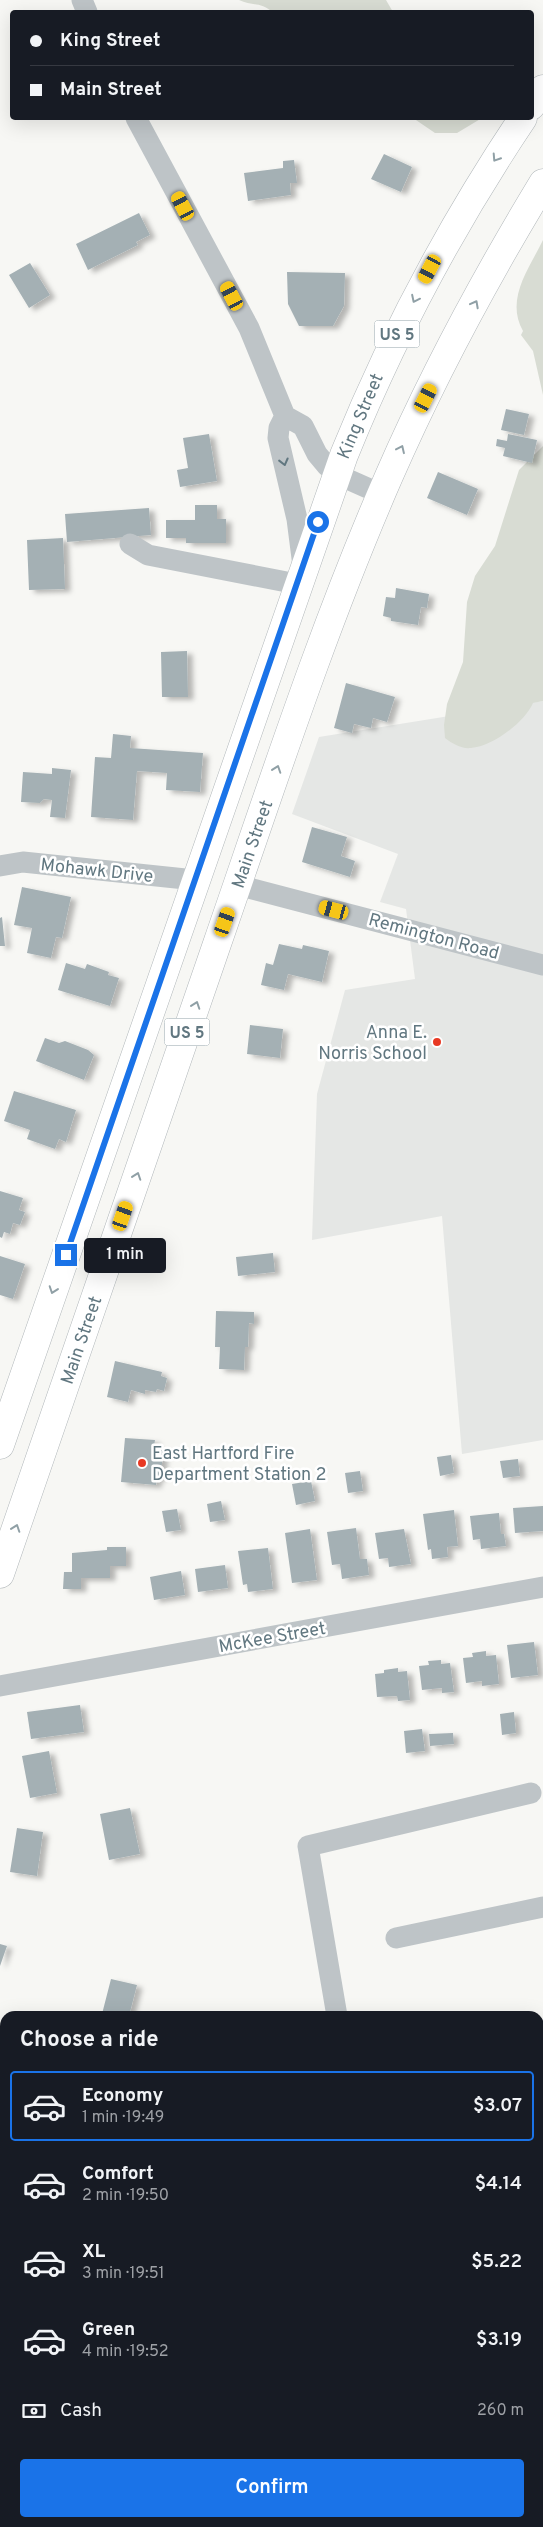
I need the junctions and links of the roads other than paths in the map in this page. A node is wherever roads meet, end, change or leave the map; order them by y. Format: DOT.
graph roads {
  1 [pos="543,89"];
  2 [pos="534,102"];
  3 [pos="137,120"];
  4 [pos="522,120"];
  5 [pos="543,183"];
  6 [pos="285,416"];
  7 [pos="336,473"];
  8 [pos="381,494"];
  9 [pos="130,544"];
  10 [pos="300,575"];
  11 [pos="0,866"];
  12 [pos="195,880"];
  13 [pos="237,885"];
  14 [pos="543,965"];
  15 [pos="1,1444"];
  16 [pos="41,1455"];
  17 [pos="0,1574"];
  18 [pos="543,1587"];
  19 [pos="0,1686"];
  20 [pos="532,1793"];
  21 [pos="543,1907"];
  22 [pos="396,1938"];
  23 [pos="335,2011"];
  1 -- 2 [label="highway"];
  3 -- 6 [label="street"];
  4 -- 7 [label="highway, King Street / US 5, one-way"];
  8 -- 5 [label="highway, US 5, one-way"];
  6 -- 7 [label="street"];
  6 -- 10 [label="street, one-way"];
  7 -- 8 [label="street"];
  7 -- 10 [label="highway, King Street / US 5"];
  13 -- 8 [label="highway, Main Street / US 5, one-way"];
  9 -- 10 [label="street"];
  10 -- 12 [label="highway, US 5"];
  11 -- 12 [label="street, Mohawk Drive"];
  12 -- 15 [label="highway, US 5, one-way"];
  13 -- 14 [label="street, Remington Road"];
  16 -- 13 [label="highway, Main Street / US 5, one-way"];
  15 -- 16 [label="highway"];
  17 -- 16 [label="highway, Main Street / US 5, one-way"];
  18 -- 19 [label="street, McKee Street"];
  20 -- 23 [label="street"];
  21 -- 22 [label="street"];
}
